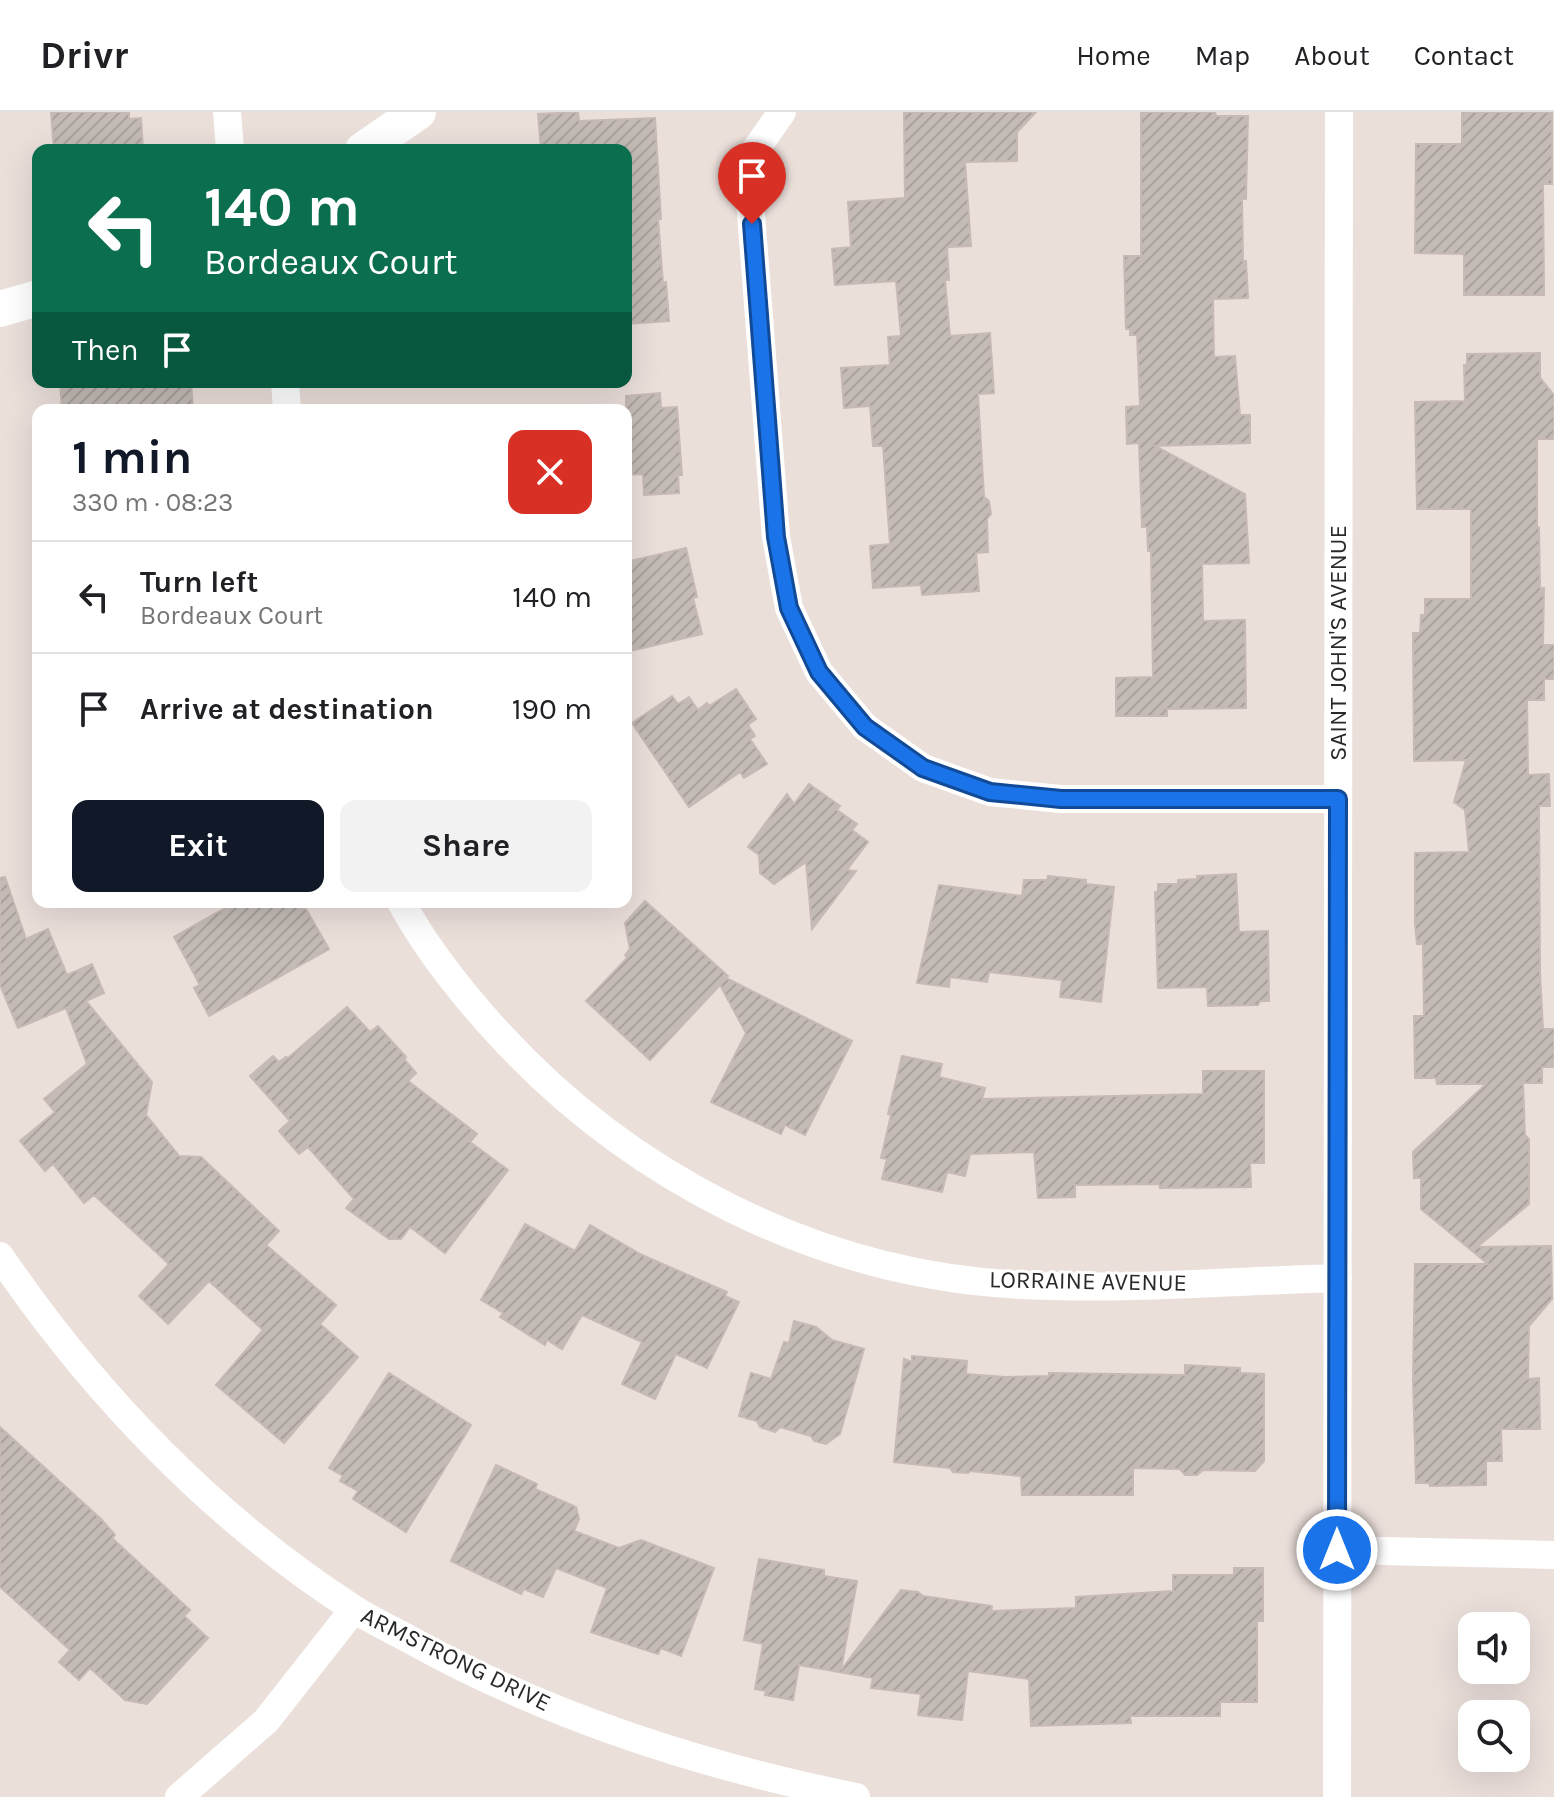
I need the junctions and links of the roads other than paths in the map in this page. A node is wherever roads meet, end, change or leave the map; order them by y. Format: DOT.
graph roads {
  1 [pos="227,112"];
  2 [pos="418,112"];
  3 [pos="782,112"];
  4 [pos="1339,112"];
  5 [pos="230,144"];
  6 [pos="372,144"];
  7 [pos="32,300"];
  8 [pos="0,309"];
  9 [pos="1338,799"];
  10 [pos="405,908"];
  11 [pos="0,1256"];
  12 [pos="1338,1278"];
  13 [pos="1337,1550"];
  14 [pos="1554,1555"];
  15 [pos="354,1609"];
  16 [pos="179,1797"];
  17 [pos="856,1797"];
  18 [pos="1337,1797"];
  1 -- 5 [label="street"];
  2 -- 6 [label="street"];
  3 -- 9 [label="street"];
  4 -- 9 [label="street, SAINT JOHN'S AVENUE"];
  7 -- 8 [label="street"];
  9 -- 12 [label="street, SAINT JOHN'S AVENUE"];
  10 -- 12 [label="street, LORRAINE AVENUE"];
  11 -- 15 [label="street, ARMSTRONG DRIVE"];
  12 -- 13 [label="street, SAINT JOHN'S AVENUE"];
  13 -- 14 [label="street"];
  13 -- 18 [label="street, SAINT JOHN'S AVENUE"];
  15 -- 16 [label="street"];
  15 -- 17 [label="street, ARMSTRONG DRIVE"];
}
